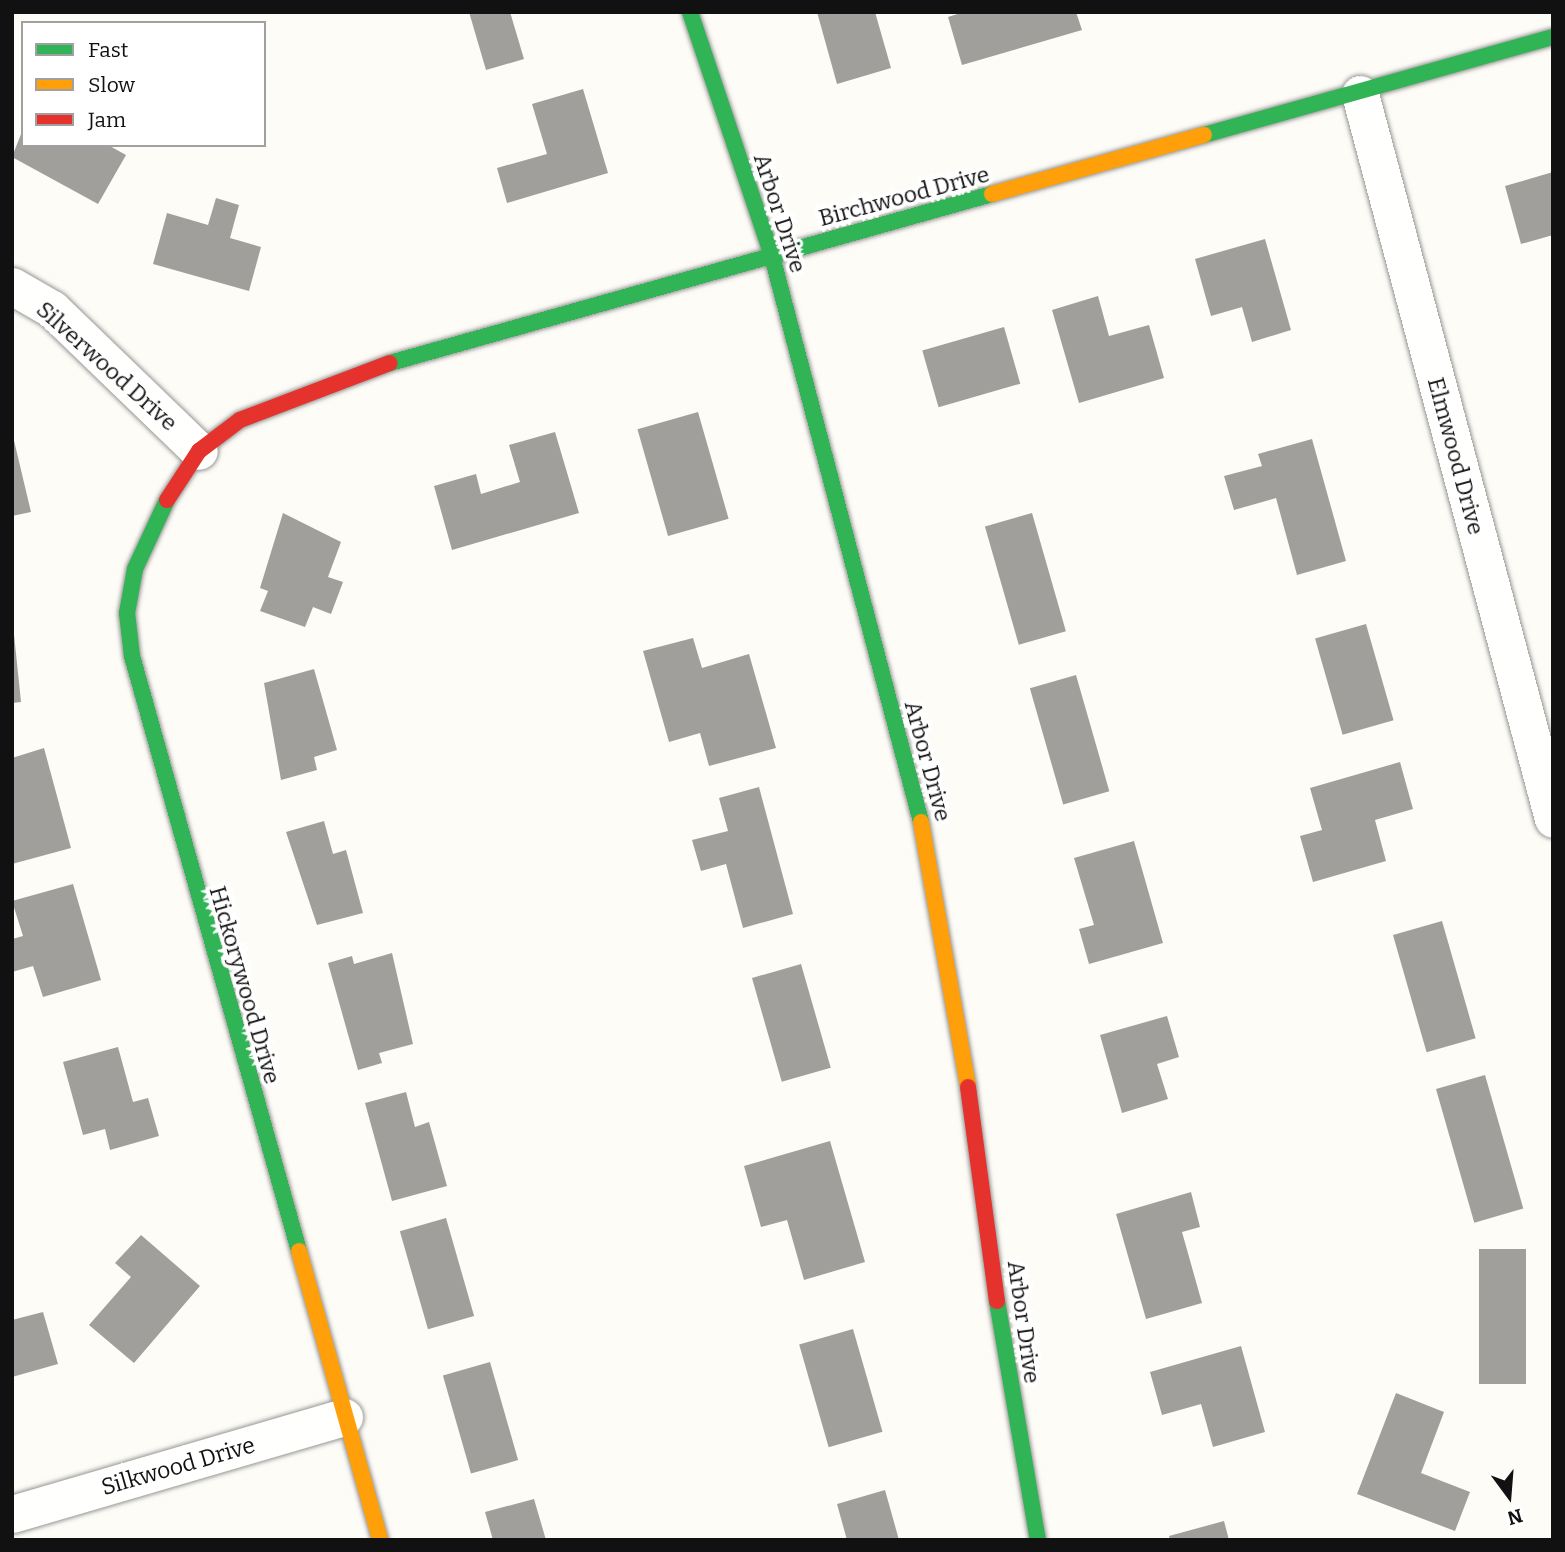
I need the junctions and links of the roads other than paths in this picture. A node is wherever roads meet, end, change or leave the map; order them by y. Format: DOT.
graph roads {
  1 [pos="690,12"];
  2 [pos="1553,37"];
  3 [pos="1360,94"];
  4 [pos="772,256"];
  5 [pos="12,286"];
  6 [pos="199,451"];
  7 [pos="1553,819"];
  8 [pos="344,1417"];
  9 [pos="12,1514"];
  10 [pos="380,1540"];
  11 [pos="1038,1540"];
  1 -- 4 [label="street, Arbor Drive"];
  2 -- 3 [label="street, Birchwood Drive"];
  3 -- 4 [label="street, Birchwood Drive"];
  3 -- 7 [label="street, Elmwood Drive"];
  4 -- 6 [label="street, Birchwood Drive"];
  4 -- 11 [label="street, Arbor Drive"];
  5 -- 6 [label="street, Silverwood Drive"];
  6 -- 8 [label="street, Hickorywood Drive"];
  8 -- 9 [label="street, Silkwood Drive"];
  8 -- 10 [label="street, Hickorywood Drive"];
}
